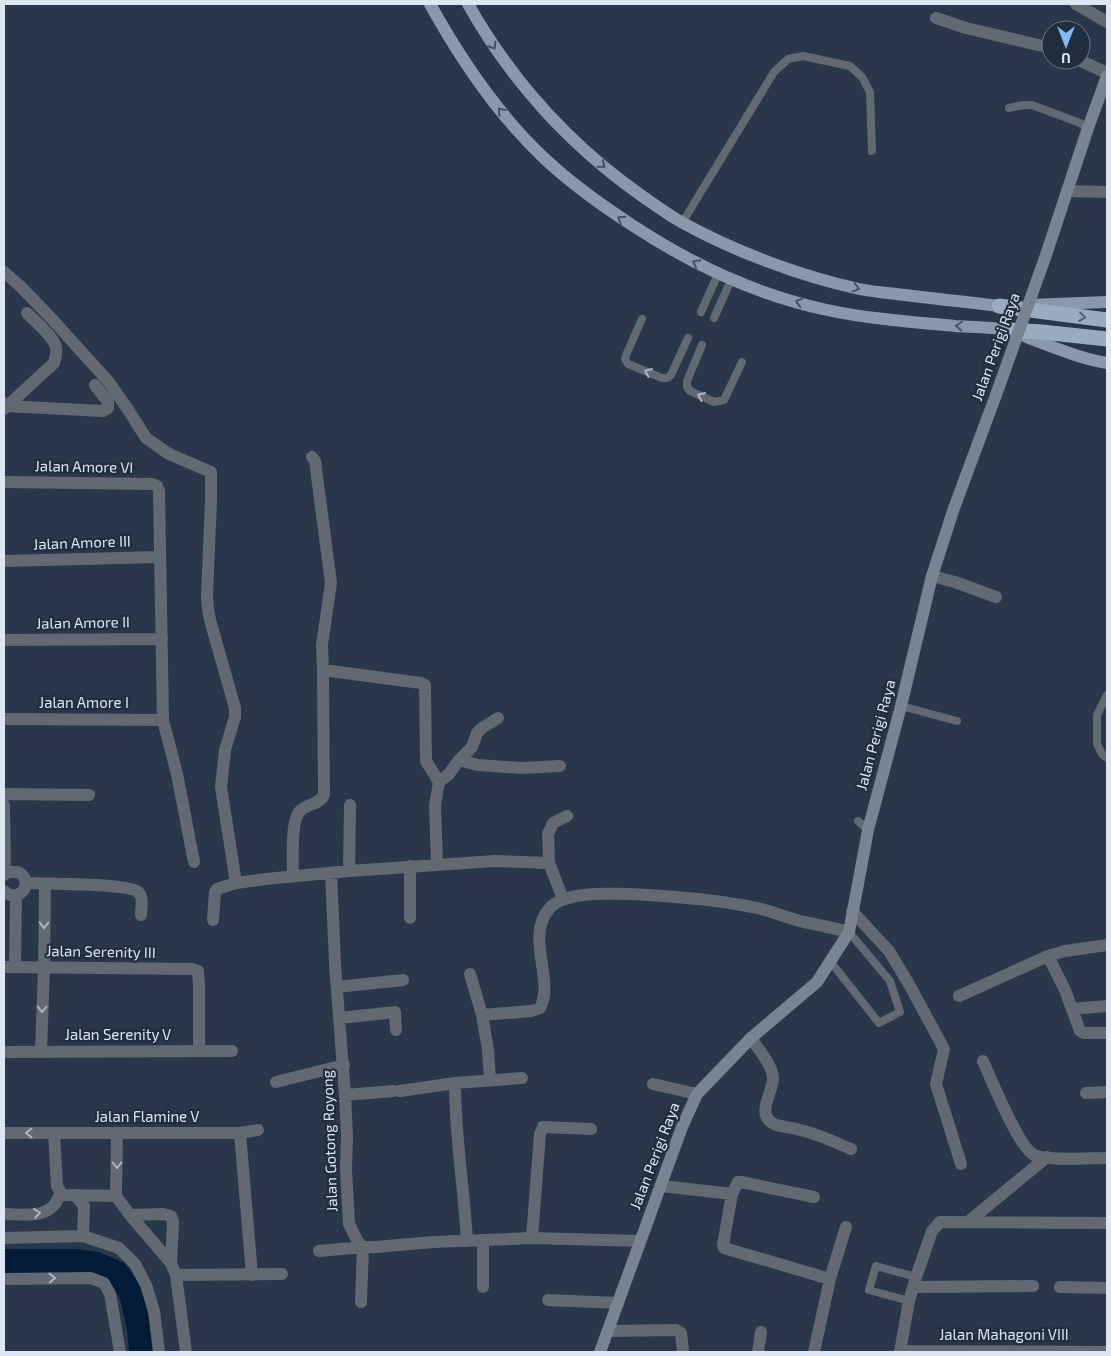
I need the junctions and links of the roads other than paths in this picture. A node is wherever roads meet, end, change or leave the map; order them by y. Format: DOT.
graph roads {
  1 [pos="430,4"];
  2 [pos="468,4"];
  3 [pos="1076,4"];
  4 [pos="936,18"];
  5 [pos="1107,22"];
  6 [pos="1041,46"];
  7 [pos="1091,66"];
  8 [pos="1107,74"];
  9 [pos="1009,108"];
  10 [pos="1088,128"];
  11 [pos="872,151"];
  12 [pos="1067,191"];
  13 [pos="1107,192"];
  14 [pos="682,223"];
  15 [pos="4,272"];
  16 [pos="718,274"];
  17 [pos="731,280"];
  18 [pos="1107,302"];
  19 [pos="998,306"];
  20 [pos="701,312"];
  21 [pos="27,313"];
  22 [pos="714,318"];
  23 [pos="642,319"];
  24 [pos="1107,320"];
  25 [pos="1008,330"];
  26 [pos="688,338"];
  27 [pos="1107,339"];
  28 [pos="702,345"];
  29 [pos="742,362"];
  30 [pos="1107,363"];
  31 [pos="96,385"];
  32 [pos="4,406"];
  33 [pos="312,457"];
  34 [pos="4,482"];
  35 [pos="160,557"];
  36 [pos="4,561"];
  37 [pos="932,576"];
  38 [pos="996,597"];
  39 [pos="162,639"];
  40 [pos="4,640"];
  41 [pos="323,670"];
  42 [pos="1107,695"];
  43 [pos="901,706"];
  44 [pos="498,718"];
  45 [pos="4,719"];
  46 [pos="163,720"];
  47 [pos="958,721"];
  48 [pos="1107,758"];
  49 [pos="459,760"];
  50 [pos="560,766"];
  51 [pos="439,782"];
  52 [pos="4,794"];
  53 [pos="89,795"];
  54 [pos="4,805"];
  55 [pos="350,805"];
  56 [pos="567,816"];
  57 [pos="194,862"];
  58 [pos="549,862"];
  59 [pos="437,865"];
  60 [pos="410,866"];
  61 [pos="348,871"];
  62 [pos="331,873"];
  63 [pos="4,875"];
  64 [pos="293,876"];
  65 [pos="26,883"];
  66 [pos="236,883"];
  67 [pos="45,884"];
  68 [pos="10,893"];
  69 [pos="563,899"];
  70 [pos="852,911"];
  71 [pos="141,914"];
  72 [pos="410,918"];
  73 [pos="212,920"];
  74 [pos="849,932"];
  75 [pos="1107,945"];
  76 [pos="1048,956"];
  77 [pos="830,961"];
  78 [pos="9,967"];
  79 [pos="44,967"];
  80 [pos="470,974"];
  81 [pos="403,980"];
  82 [pos="337,988"];
  83 [pos="959,996"];
  84 [pos="1107,1006"];
  85 [pos="1072,1009"];
  86 [pos="482,1015"];
  87 [pos="340,1018"];
  88 [pos="396,1030"];
  89 [pos="1107,1033"];
  90 [pos="750,1038"];
  91 [pos="199,1050"];
  92 [pos="232,1051"];
  93 [pos="4,1052"];
  94 [pos="41,1052"];
  95 [pos="982,1061"];
  96 [pos="344,1065"];
  97 [pos="522,1078"];
  98 [pos="490,1080"];
  99 [pos="276,1082"];
  100 [pos="455,1083"];
  101 [pos="653,1084"];
  102 [pos="1107,1092"];
  103 [pos="1086,1093"];
  104 [pos="697,1094"];
  105 [pos="345,1095"];
  106 [pos="591,1129"];
  107 [pos="258,1130"];
  108 [pos="4,1133"];
  109 [pos="54,1133"];
  110 [pos="117,1133"];
  111 [pos="240,1133"];
  112 [pos="851,1149"];
  113 [pos="1047,1157"];
  114 [pos="1107,1158"];
  115 [pos="961,1164"];
  116 [pos="661,1186"];
  117 [pos="60,1193"];
  118 [pos="732,1194"];
  119 [pos="75,1195"];
  120 [pos="97,1196"];
  121 [pos="116,1196"];
  122 [pos="814,1197"];
  123 [pos="84,1206"];
  124 [pos="4,1214"];
  125 [pos="130,1215"];
  126 [pos="968,1222"];
  127 [pos="1107,1223"];
  128 [pos="846,1226"];
  129 [pos="83,1236"];
  130 [pos="4,1238"];
  131 [pos="532,1238"];
  132 [pos="482,1240"];
  133 [pos="467,1241"];
  134 [pos="640,1241"];
  135 [pos="363,1247"];
  136 [pos="319,1251"];
  137 [pos="174,1269"];
  138 [pos="282,1274"];
  139 [pos="252,1275"];
  140 [pos="830,1278"];
  141 [pos="4,1279"];
  142 [pos="914,1282"];
  143 [pos="1033,1286"];
  144 [pos="483,1287"];
  145 [pos="1060,1287"];
  146 [pos="1107,1288"];
  147 [pos="548,1300"];
  148 [pos="909,1301"];
  149 [pos="361,1302"];
  150 [pos="618,1303"];
  151 [pos="608,1331"];
  152 [pos="761,1332"];
  153 [pos="120,1352"];
  154 [pos="159,1352"];
  155 [pos="186,1352"];
  156 [pos="600,1352"];
  157 [pos="683,1352"];
  158 [pos="758,1352"];
  159 [pos="814,1352"];
  160 [pos="900,1352"];
  161 [pos="1107,1352"];
  16 -- 1 [label="main road, one-way"];
  2 -- 14 [label="main road, one-way"];
  3 -- 5 [label="street"];
  4 -- 6 [label="street"];
  7 -- 8 [label="street"];
  8 -- 10 [label="street, Jalan Perigi Raya"];
  9 -- 10 [label="lane"];
  10 -- 12 [label="street, Jalan Perigi Raya"];
  11 -- 14 [label="lane"];
  12 -- 13 [label="street"];
  12 -- 37 [label="street, Jalan Perigi Raya, bridge"];
  14 -- 19 [label="main road, one-way"];
  15 -- 66 [label="street"];
  16 -- 17 [label="main road"];
  16 -- 20 [label="lane"];
  17 -- 22 [label="lane"];
  25 -- 17 [label="main road, one-way"];
  18 -- 19 [label="main road"];
  19 -- 24 [label="highway, one-way"];
  21 -- 32 [label="street"];
  26 -- 23 [label="lane, one-way"];
  25 -- 27 [label="highway"];
  25 -- 30 [label="main road"];
  29 -- 28 [label="lane, one-way"];
  31 -- 32 [label="street"];
  33 -- 41 [label="street"];
  34 -- 35 [label="street, Jalan Amore VI"];
  35 -- 36 [label="street, Jalan Amore III"];
  35 -- 39 [label="street"];
  37 -- 38 [label="street"];
  37 -- 43 [label="street, Jalan Perigi Raya"];
  39 -- 40 [label="street, Jalan Amore II"];
  39 -- 46 [label="street"];
  41 -- 51 [label="street"];
  41 -- 64 [label="street"];
  42 -- 48 [label="lane"];
  43 -- 47 [label="lane"];
  43 -- 70 [label="street, Jalan Perigi Raya"];
  44 -- 49 [label="street"];
  45 -- 46 [label="street, Jalan Amore I"];
  46 -- 57 [label="street"];
  49 -- 50 [label="street"];
  49 -- 51 [label="street"];
  51 -- 59 [label="street"];
  52 -- 53 [label="street"];
  54 -- 63 [label="street"];
  55 -- 61 [label="street"];
  56 -- 58 [label="street"];
  58 -- 59 [label="street"];
  58 -- 69 [label="street"];
  59 -- 60 [label="street"];
  60 -- 61 [label="street"];
  60 -- 72 [label="street"];
  61 -- 62 [label="street"];
  62 -- 64 [label="street"];
  62 -- 82 [label="street, Jalan Gotong Royong"];
  63 -- 65 [label="street"];
  64 -- 66 [label="street"];
  65 -- 67 [label="street"];
  65 -- 68 [label="street"];
  66 -- 73 [label="street"];
  67 -- 71 [label="street"];
  67 -- 79 [label="street, one-way"];
  68 -- 78 [label="street"];
  69 -- 74 [label="street"];
  69 -- 86 [label="street"];
  70 -- 74 [label="street, Jalan Perigi Raya"];
  70 -- 115 [label="street"];
  74 -- 77 [label="street, Jalan Perigi Raya"];
  74 -- 77 [label="lane"];
  75 -- 76 [label="street"];
  76 -- 83 [label="street"];
  76 -- 85 [label="street"];
  77 -- 90 [label="street, Jalan Perigi Raya"];
  78 -- 79 [label="street, Jalan Serenity III"];
  79 -- 91 [label="street, Jalan Serenity III"];
  79 -- 94 [label="street, one-way"];
  80 -- 86 [label="street"];
  81 -- 82 [label="street"];
  82 -- 87 [label="street, Jalan Gotong Royong"];
  84 -- 85 [label="street"];
  85 -- 89 [label="street"];
  86 -- 98 [label="street"];
  87 -- 88 [label="street"];
  87 -- 96 [label="street, Jalan Gotong Royong"];
  90 -- 104 [label="street, Jalan Perigi Raya"];
  90 -- 112 [label="street"];
  91 -- 92 [label="street, Jalan Serenity V"];
  91 -- 94 [label="street, Jalan Serenity V"];
  93 -- 94 [label="street, Jalan Serenity V"];
  95 -- 113 [label="street"];
  96 -- 99 [label="street"];
  96 -- 105 [label="street, Jalan Gotong Royong"];
  97 -- 98 [label="street"];
  98 -- 100 [label="street"];
  100 -- 105 [label="street"];
  100 -- 133 [label="street"];
  101 -- 104 [label="street"];
  102 -- 103 [label="street"];
  104 -- 116 [label="street, Jalan Perigi Raya"];
  105 -- 135 [label="street, Jalan Gotong Royong"];
  106 -- 131 [label="street"];
  107 -- 111 [label="street, Jalan Flamine V"];
  109 -- 108 [label="street, Jalan Flamine V, one-way"];
  109 -- 110 [label="street, Jalan Flamine V"];
  109 -- 117 [label="street"];
  110 -- 111 [label="street, Jalan Flamine V"];
  110 -- 121 [label="street, one-way"];
  111 -- 139 [label="street"];
  113 -- 114 [label="street"];
  113 -- 126 [label="street"];
  116 -- 118 [label="street"];
  116 -- 134 [label="street, Jalan Perigi Raya"];
  117 -- 119 [label="street"];
  124 -- 117 [label="street, one-way"];
  118 -- 122 [label="street"];
  118 -- 140 [label="street"];
  119 -- 120 [label="street"];
  119 -- 123 [label="street"];
  120 -- 121 [label="street"];
  120 -- 123 [label="street"];
  121 -- 125 [label="street"];
  123 -- 129 [label="street"];
  125 -- 137 [label="street"];
  125 -- 137 [label="street"];
  126 -- 127 [label="street"];
  126 -- 142 [label="street"];
  128 -- 140 [label="street"];
  129 -- 130 [label="street"];
  129 -- 154 [label="street"];
  131 -- 132 [label="street"];
  131 -- 134 [label="street"];
  132 -- 133 [label="street"];
  132 -- 144 [label="street"];
  133 -- 135 [label="street"];
  134 -- 150 [label="street, Jalan Perigi Raya"];
  135 -- 136 [label="street"];
  135 -- 149 [label="street"];
  137 -- 139 [label="street"];
  137 -- 155 [label="street"];
  138 -- 139 [label="street"];
  140 -- 159 [label="street"];
  141 -- 153 [label="street, one-way"];
  142 -- 143 [label="street"];
  142 -- 148 [label="street"];
  142 -- 148 [label="lane"];
  145 -- 146 [label="street"];
  147 -- 150 [label="street"];
  148 -- 160 [label="street"];
  150 -- 151 [label="street, Jalan Perigi Raya"];
  151 -- 156 [label="street, Jalan Perigi Raya"];
  151 -- 157 [label="street"];
  152 -- 158 [label="street"];
  160 -- 161 [label="street, Jalan Mahagoni VIII"];
}
